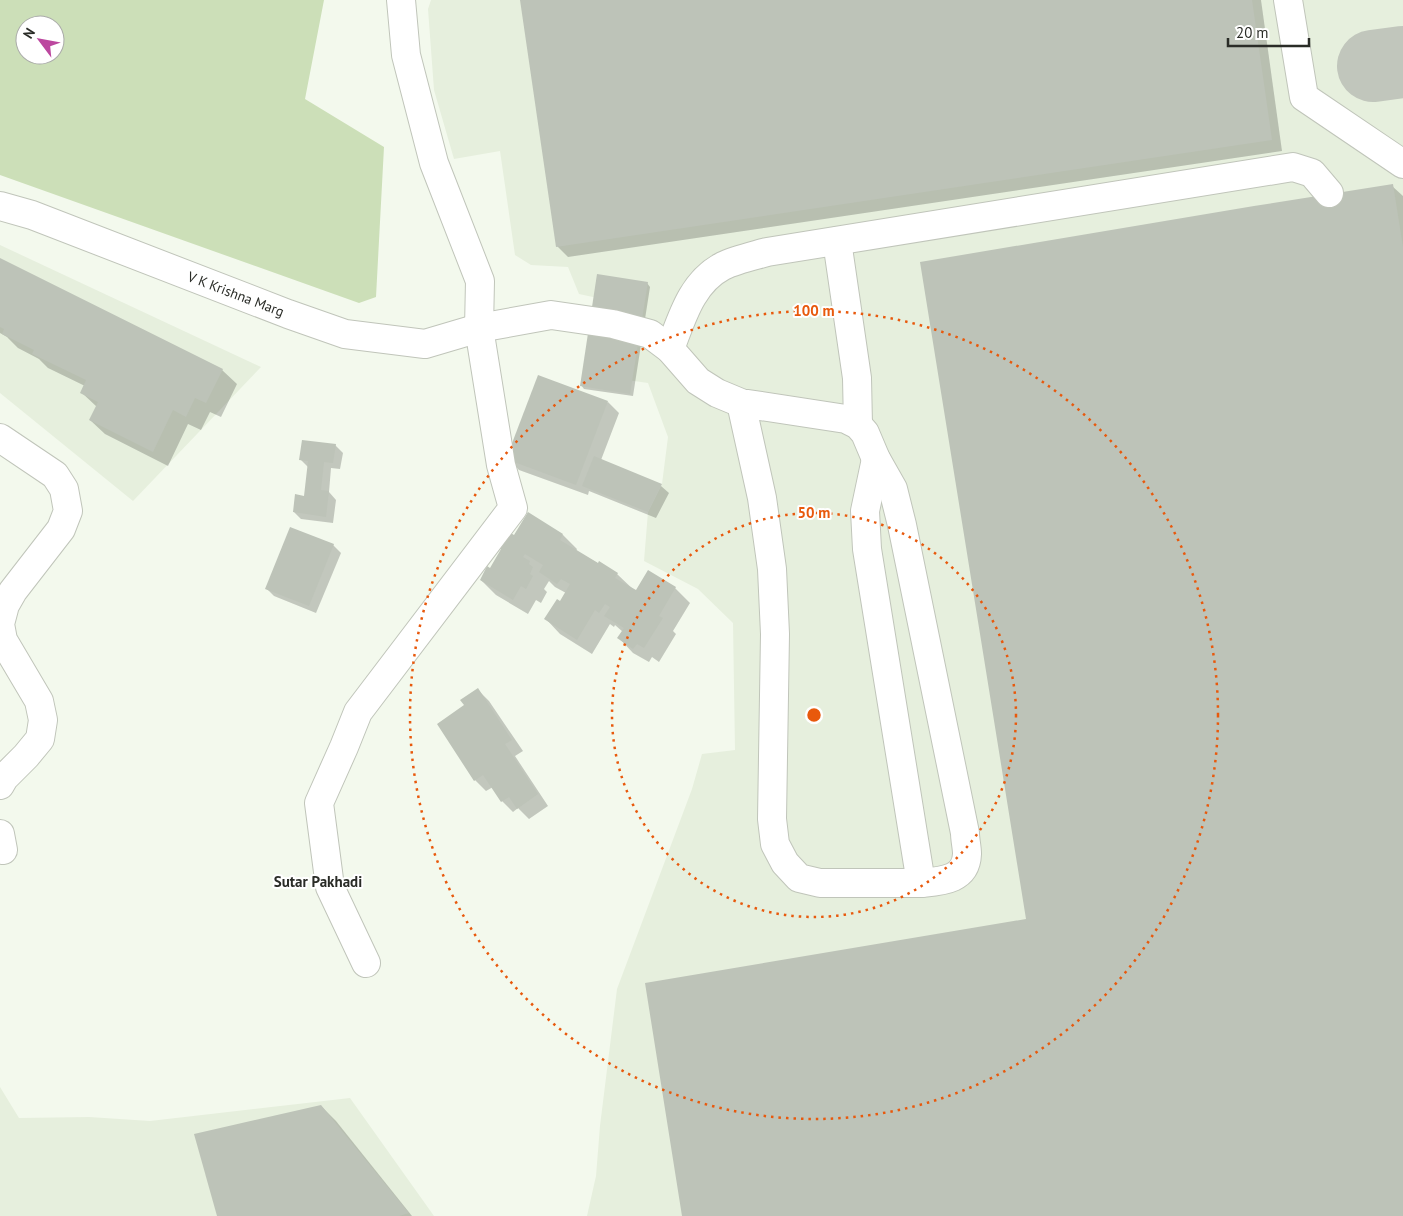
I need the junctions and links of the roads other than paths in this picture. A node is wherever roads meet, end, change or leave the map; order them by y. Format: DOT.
graph roads {
  1 [pos="401,0"];
  2 [pos="1288,0"];
  3 [pos="1403,164"];
  4 [pos="1328,194"];
  5 [pos="0,206"];
  6 [pos="837,241"];
  7 [pos="479,328"];
  8 [pos="670,349"];
  9 [pos="741,404"];
  10 [pos="858,425"];
  11 [pos="0,438"];
  12 [pos="876,459"];
  13 [pos="0,785"];
  14 [pos="921,883"];
  15 [pos="366,963"];
  1 -- 7 [label="street"];
  2 -- 3 [label="street"];
  4 -- 6 [label="street"];
  5 -- 7 [label="street, V K Krishna Marg"];
  6 -- 8 [label="street"];
  6 -- 10 [label="street"];
  7 -- 8 [label="street, V K Krishna Marg"];
  7 -- 15 [label="street"];
  8 -- 9 [label="street, V K Krishna Marg"];
  9 -- 10 [label="street, V K Krishna Marg"];
  9 -- 14 [label="street"];
  10 -- 12 [label="street"];
  11 -- 13 [label="street"];
  12 -- 14 [label="street"];
  12 -- 14 [label="street"];
}
